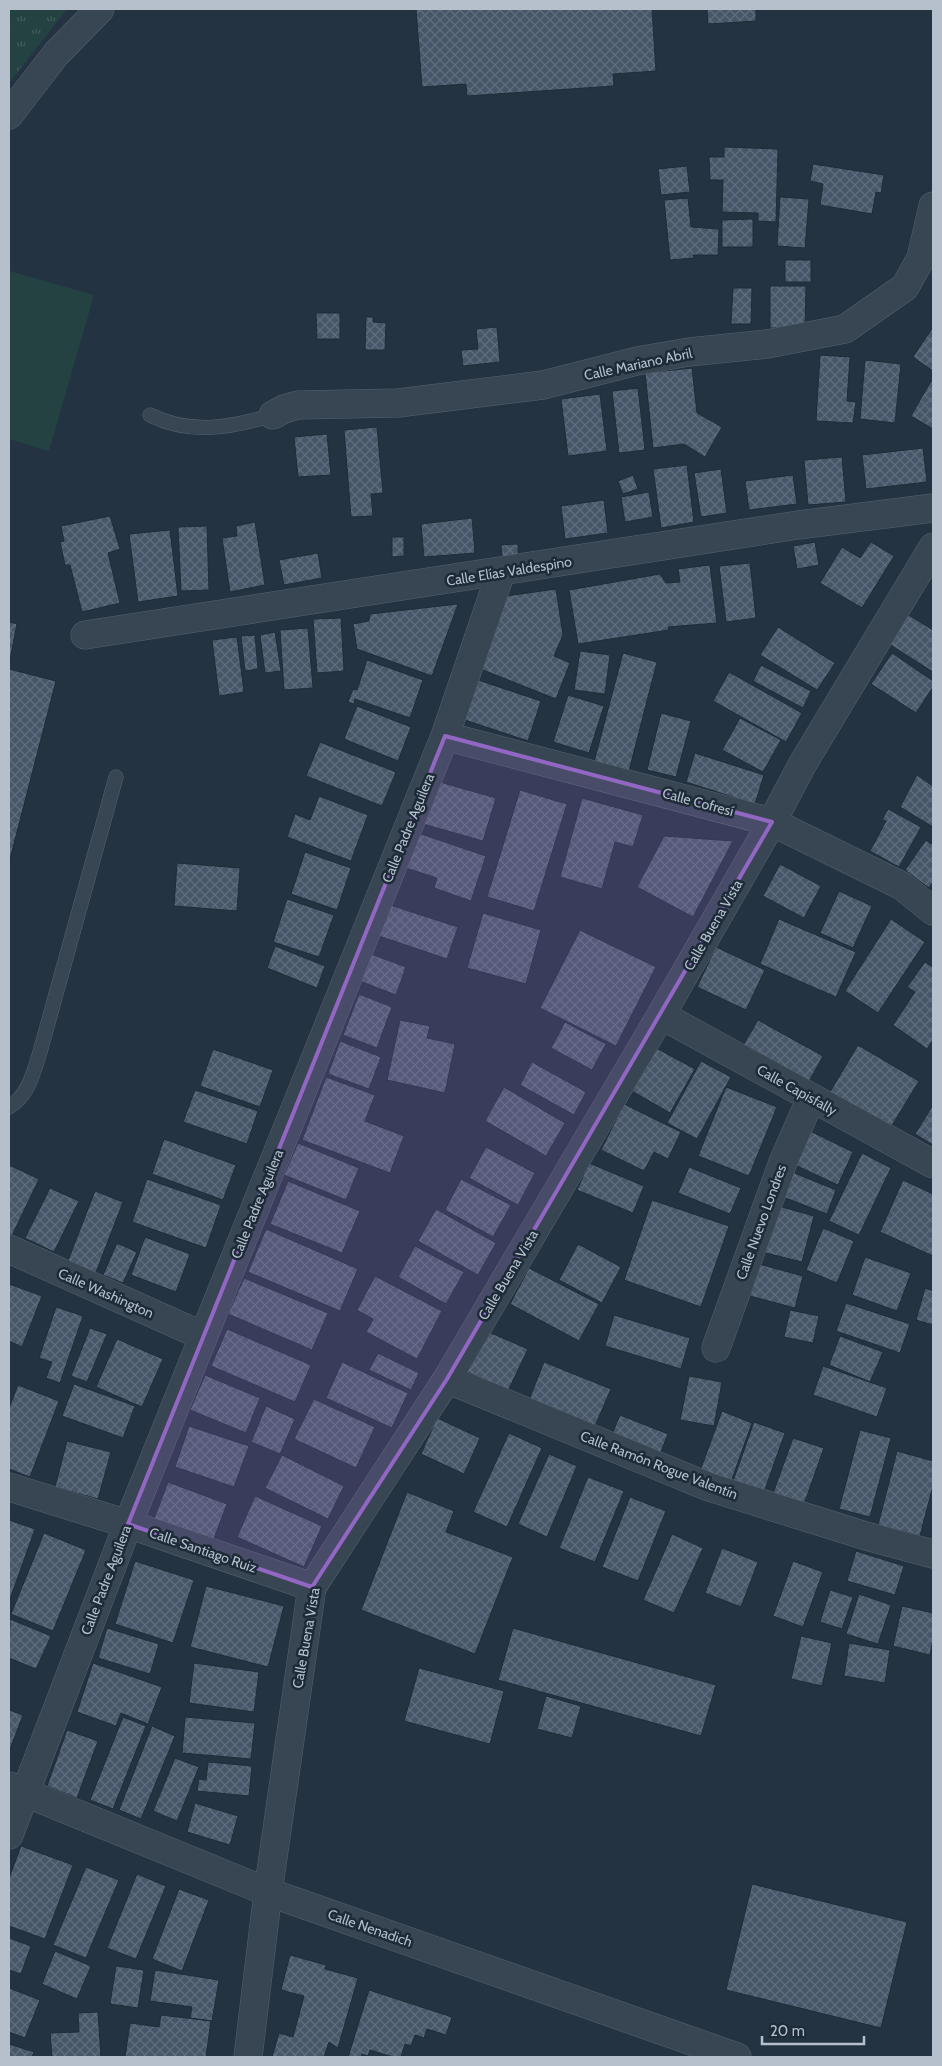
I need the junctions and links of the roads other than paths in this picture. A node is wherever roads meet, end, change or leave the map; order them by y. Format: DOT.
graph roads {
  1 [pos="100,9"];
  2 [pos="9,116"];
  3 [pos="933,206"];
  4 [pos="150,415"];
  5 [pos="273,415"];
  6 [pos="933,508"];
  7 [pos="933,547"];
  8 [pos="501,572"];
  9 [pos="85,635"];
  10 [pos="445,736"];
  11 [pos="116,777"];
  12 [pos="772,822"];
  13 [pos="933,911"];
  14 [pos="661,1015"];
  15 [pos="811,1098"];
  16 [pos="9,1107"];
  17 [pos="933,1164"];
  18 [pos="9,1249"];
  19 [pos="204,1336"];
  20 [pos="716,1348"];
  21 [pos="447,1379"];
  22 [pos="9,1488"];
  23 [pos="128,1524"];
  24 [pos="933,1554"];
  25 [pos="312,1588"];
  26 [pos="17,1790"];
  27 [pos="9,1835"];
  28 [pos="268,1892"];
  29 [pos="248,2057"];
  30 [pos="737,2057"];
  1 -- 2 [label="street"];
  3 -- 5 [label="street, Calle Mariano Abril"];
  4 -- 5 [label="lane"];
  6 -- 8 [label="street, Calle Elías Valdespino"];
  7 -- 12 [label="street, Calle Buena Vista"];
  8 -- 9 [label="street, Calle Elías Valdespino"];
  8 -- 10 [label="street, Calle Padre Aguilera"];
  10 -- 12 [label="street, Calle Cofresí"];
  10 -- 19 [label="street, Calle Padre Aguilera"];
  11 -- 16 [label="lane"];
  12 -- 13 [label="street, Calle Cofresí"];
  12 -- 14 [label="street, Calle Buena Vista"];
  14 -- 15 [label="street, Calle Capisfally"];
  14 -- 21 [label="street, Calle Buena Vista"];
  15 -- 17 [label="street, Calle Capisfally"];
  15 -- 20 [label="street, Calle Nuevo Londres"];
  18 -- 19 [label="street, Calle Washington"];
  19 -- 23 [label="street, Calle Padre Aguilera"];
  21 -- 24 [label="street, Calle Ramón Rogue Valentín"];
  21 -- 25 [label="street, Calle Buena Vista"];
  22 -- 23 [label="street, Calle Santiago Ruiz"];
  23 -- 25 [label="street, Calle Santiago Ruiz"];
  23 -- 26 [label="street, Calle Padre Aguilera"];
  25 -- 28 [label="street, Calle Buena Vista"];
  26 -- 27 [label="street, Calle Padre Aguilera"];
  26 -- 28 [label="street, Calle Nenadich"];
  28 -- 29 [label="street, Calle Buena Vista"];
  28 -- 30 [label="street, Calle Nenadich"];
}
